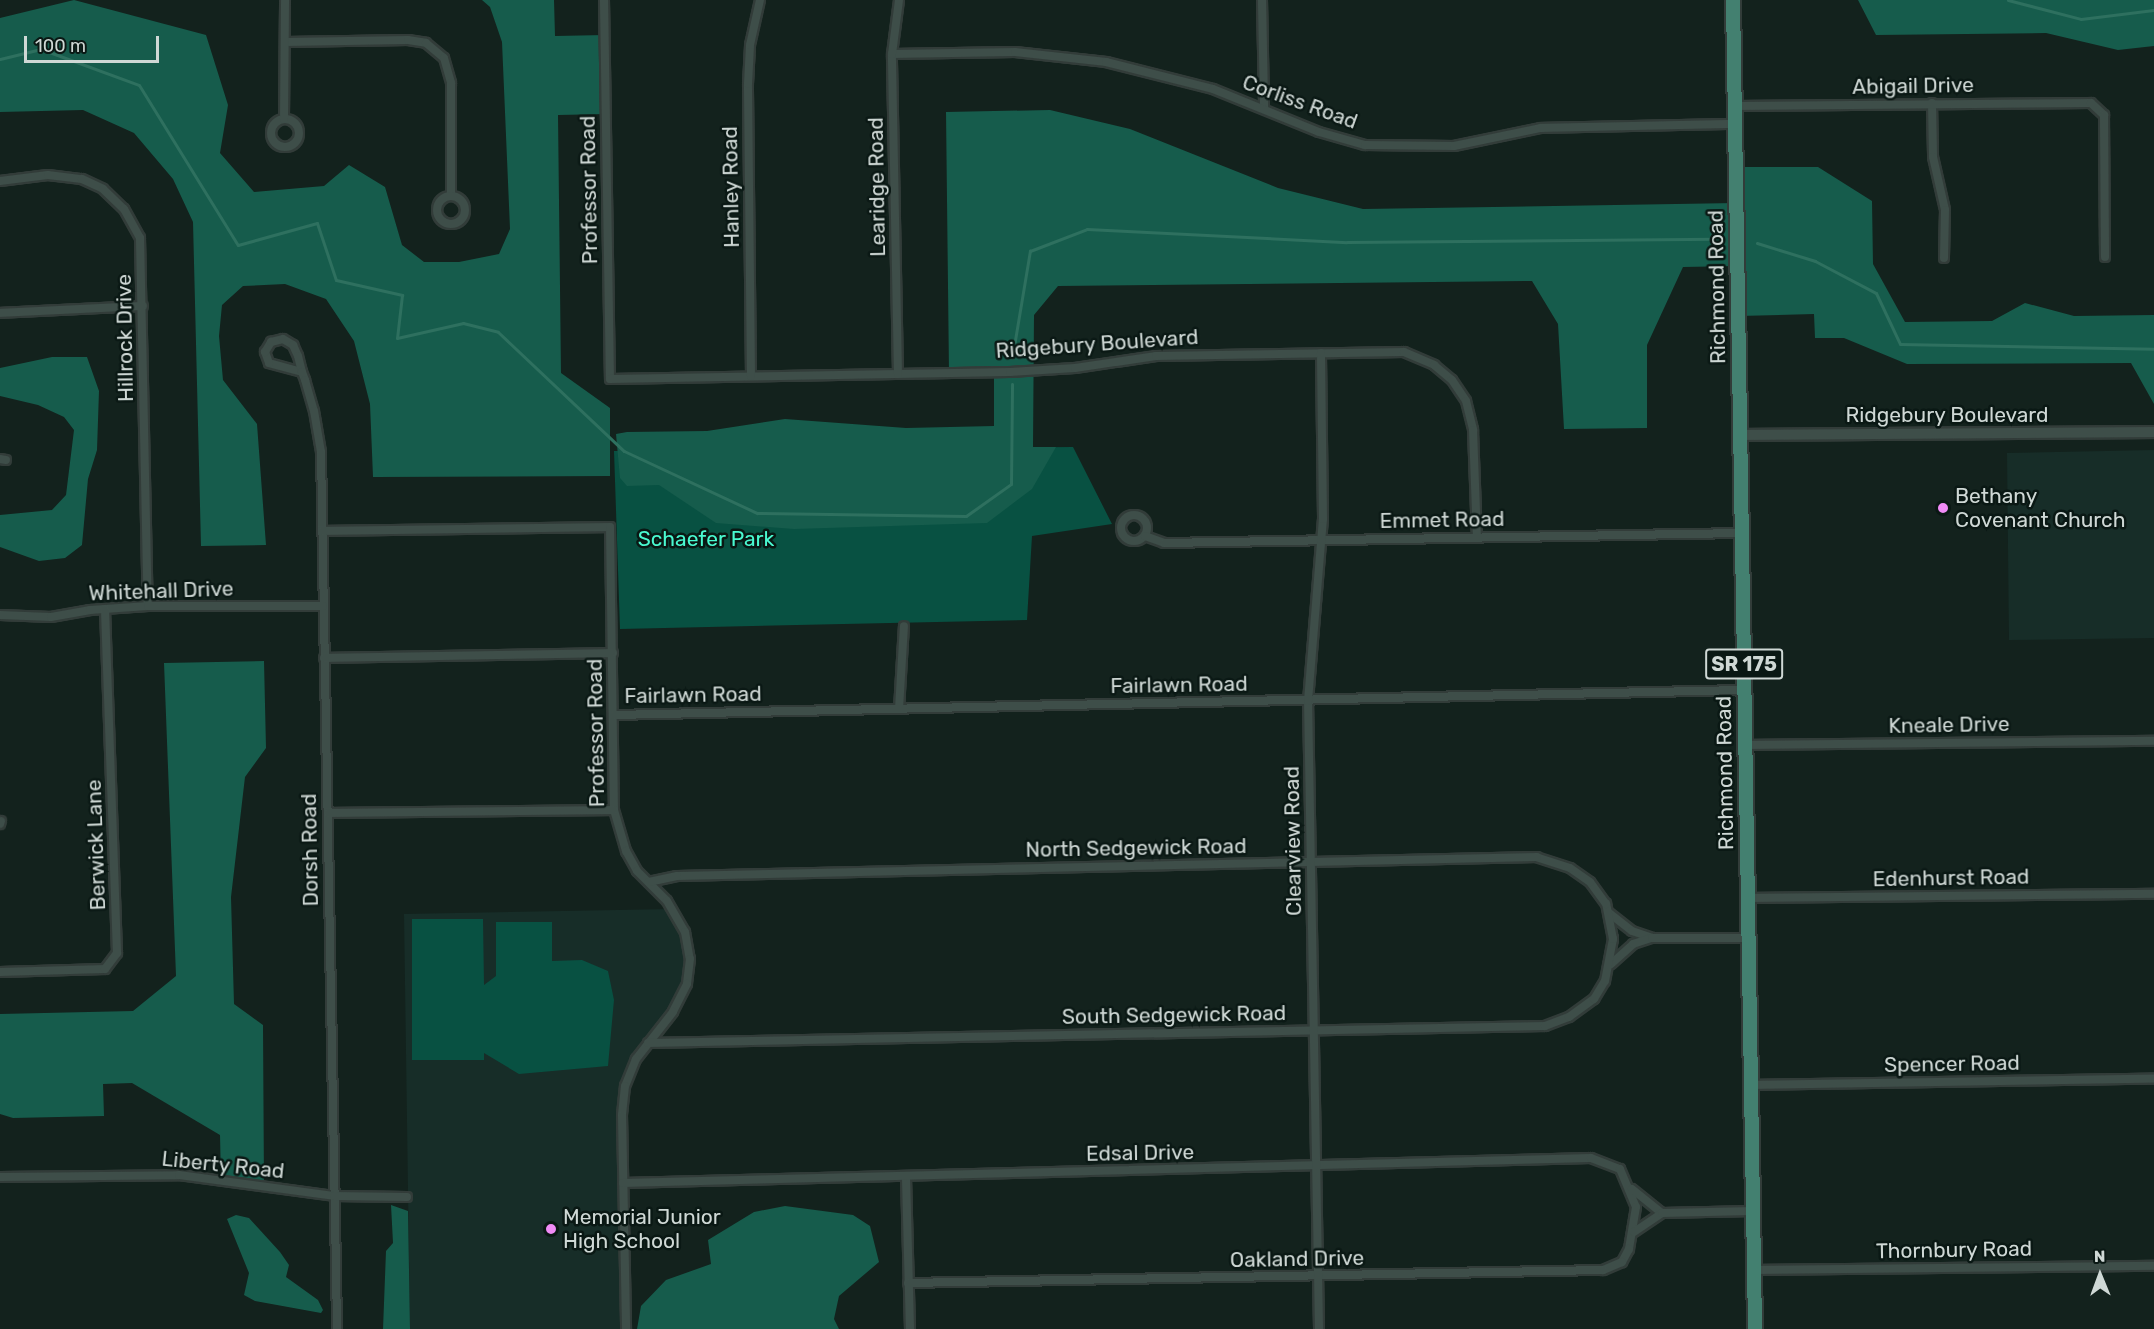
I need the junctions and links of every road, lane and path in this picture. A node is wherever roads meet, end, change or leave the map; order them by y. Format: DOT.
graph roads {
  1 [pos="285,0"];
  2 [pos="604,0"];
  3 [pos="760,0"];
  4 [pos="899,0"];
  5 [pos="1262,0"];
  6 [pos="1732,0"];
  7 [pos="286,42"];
  8 [pos="892,54"];
  9 [pos="1932,103"];
  10 [pos="1735,106"];
  11 [pos="1264,109"];
  12 [pos="285,119"];
  13 [pos="1736,124"];
  14 [pos="0,181"];
  15 [pos="451,196"];
  16 [pos="2105,257"];
  17 [pos="1944,258"];
  18 [pos="143,306"];
  19 [pos="0,313"];
  20 [pos="1321,354"];
  21 [pos="303,372"];
  22 [pos="898,374"];
  23 [pos="751,376"];
  24 [pos="610,379"];
  25 [pos="2154,432"];
  26 [pos="1740,435"];
  27 [pos="322,531"];
  28 [pos="1742,533"];
  29 [pos="1145,536"];
  30 [pos="1476,537"];
  31 [pos="1320,541"];
  32 [pos="148,606"];
  33 [pos="323,606"];
  34 [pos="105,609"];
  35 [pos="0,615"];
  36 [pos="904,626"];
  37 [pos="613,653"];
  38 [pos="324,658"];
  39 [pos="1744,690"];
  40 [pos="1308,700"];
  41 [pos="899,709"];
  42 [pos="614,715"];
  43 [pos="2154,741"];
  44 [pos="1745,745"];
  45 [pos="614,810"];
  46 [pos="328,813"];
  47 [pos="1311,863"];
  48 [pos="649,882"];
  49 [pos="2154,894"];
  50 [pos="1748,898"];
  51 [pos="1607,908"];
  52 [pos="1652,938"];
  53 [pos="1748,938"];
  54 [pos="1609,968"];
  55 [pos="0,972"];
  56 [pos="1314,1030"];
  57 [pos="648,1043"];
  58 [pos="2154,1079"];
  59 [pos="1751,1085"];
  60 [pos="1316,1167"];
  61 [pos="0,1177"];
  62 [pos="906,1177"];
  63 [pos="623,1183"];
  64 [pos="1632,1190"];
  65 [pos="334,1196"];
  66 [pos="407,1197"];
  67 [pos="1635,1201"];
  68 [pos="1753,1211"];
  69 [pos="1662,1213"];
  70 [pos="1634,1232"];
  71 [pos="2154,1266"];
  72 [pos="1754,1270"];
  73 [pos="1318,1276"];
  74 [pos="908,1283"];
  75 [pos="337,1329"];
  76 [pos="626,1329"];
  77 [pos="909,1329"];
  78 [pos="1319,1329"];
  79 [pos="1755,1329"];
  1 -- 7 [label="street"];
  2 -- 24 [label="street, Professor Road"];
  3 -- 23 [label="street, Hanley Road"];
  4 -- 8 [label="street, Learidge Road"];
  5 -- 11 [label="street"];
  6 -- 10 [label="main road, Richmond Road / SR 175"];
  7 -- 12 [label="street"];
  7 -- 15 [label="street"];
  8 -- 11 [label="street, Corliss Road"];
  8 -- 22 [label="street, Learidge Road"];
  9 -- 10 [label="street, Abigail Drive"];
  9 -- 16 [label="street, Abigail Drive"];
  9 -- 17 [label="street"];
  10 -- 13 [label="main road, Richmond Road / SR 175"];
  11 -- 13 [label="street, Corliss Road"];
  13 -- 26 [label="main road, Richmond Road / SR 175"];
  14 -- 18 [label="street, Hillrock Drive"];
  18 -- 19 [label="street"];
  18 -- 32 [label="street, Hillrock Drive"];
  20 -- 22 [label="street, Ridgebury Boulevard"];
  20 -- 30 [label="street, Ridgebury Boulevard"];
  20 -- 31 [label="street, Clearview Road"];
  21 -- 21 [label="street, Dorsh Road"];
  21 -- 27 [label="street, Dorsh Road"];
  22 -- 23 [label="street, Ridgebury Boulevard"];
  23 -- 24 [label="street, Ridgebury Boulevard"];
  25 -- 26 [label="street, Ridgebury Boulevard"];
  26 -- 28 [label="main road, Richmond Road / SR 175"];
  27 -- 33 [label="street, Dorsh Road"];
  27 -- 37 [label="street, Professor Road"];
  28 -- 30 [label="street, Emmet Road"];
  28 -- 39 [label="main road, Richmond Road / SR 175"];
  29 -- 31 [label="street, Emmet Road"];
  30 -- 31 [label="street, Emmet Road"];
  31 -- 40 [label="street, Clearview Road"];
  32 -- 33 [label="street, Whitehall Drive"];
  32 -- 34 [label="street, Whitehall Drive"];
  33 -- 38 [label="street, Dorsh Road"];
  34 -- 35 [label="street, Whitehall Drive"];
  34 -- 55 [label="street, Berwick Lane"];
  36 -- 41 [label="street"];
  37 -- 38 [label="street"];
  37 -- 42 [label="street, Professor Road"];
  38 -- 46 [label="street, Dorsh Road"];
  39 -- 40 [label="street, Fairlawn Road"];
  39 -- 44 [label="main road, Richmond Road / SR 175"];
  40 -- 41 [label="street, Fairlawn Road"];
  40 -- 47 [label="street, Clearview Road"];
  41 -- 42 [label="street, Fairlawn Road"];
  42 -- 45 [label="street, Professor Road"];
  43 -- 44 [label="street, Kneale Drive"];
  44 -- 50 [label="main road, Richmond Road / SR 175"];
  45 -- 46 [label="street"];
  45 -- 48 [label="street, Professor Road"];
  46 -- 65 [label="street, Dorsh Road"];
  47 -- 48 [label="street, North Sedgewick Road"];
  47 -- 51 [label="street, North Sedgewick Road"];
  47 -- 56 [label="street, Clearview Road"];
  48 -- 57 [label="street, Professor Road"];
  49 -- 50 [label="street, Edenhurst Road"];
  50 -- 53 [label="main road, Richmond Road / SR 175"];
  51 -- 52 [label="street, North Sedgewick Road"];
  51 -- 54 [label="street, South Sedgewick Road"];
  52 -- 53 [label="street"];
  52 -- 54 [label="street"];
  53 -- 59 [label="main road, Richmond Road / SR 175"];
  54 -- 56 [label="street, South Sedgewick Road"];
  56 -- 57 [label="street, South Sedgewick Road"];
  56 -- 60 [label="street, Clearview Road"];
  57 -- 63 [label="street, Professor Road"];
  58 -- 59 [label="street, Spencer Road"];
  59 -- 68 [label="main road, Richmond Road / SR 175"];
  60 -- 62 [label="street, Edsal Drive"];
  60 -- 64 [label="street, Edsal Drive"];
  60 -- 73 [label="street, Clearview Road"];
  61 -- 65 [label="street, Liberty Road"];
  62 -- 63 [label="street, Edsal Drive"];
  62 -- 74 [label="street"];
  63 -- 76 [label="street, Professor Road"];
  64 -- 67 [label="street, Edsal Drive"];
  64 -- 69 [label="street"];
  65 -- 66 [label="street, Liberty Road"];
  65 -- 75 [label="street, Dorsh Road"];
  67 -- 70 [label="street, Oakland Drive"];
  68 -- 69 [label="street"];
  68 -- 72 [label="main road, Richmond Road / SR 175"];
  69 -- 70 [label="street"];
  70 -- 73 [label="street, Oakland Drive"];
  71 -- 72 [label="street, Thornbury Road"];
  72 -- 79 [label="main road, Richmond Road / SR 175"];
  73 -- 74 [label="street, Oakland Drive"];
  73 -- 78 [label="street, Clearview Road"];
  74 -- 77 [label="street"];
}
